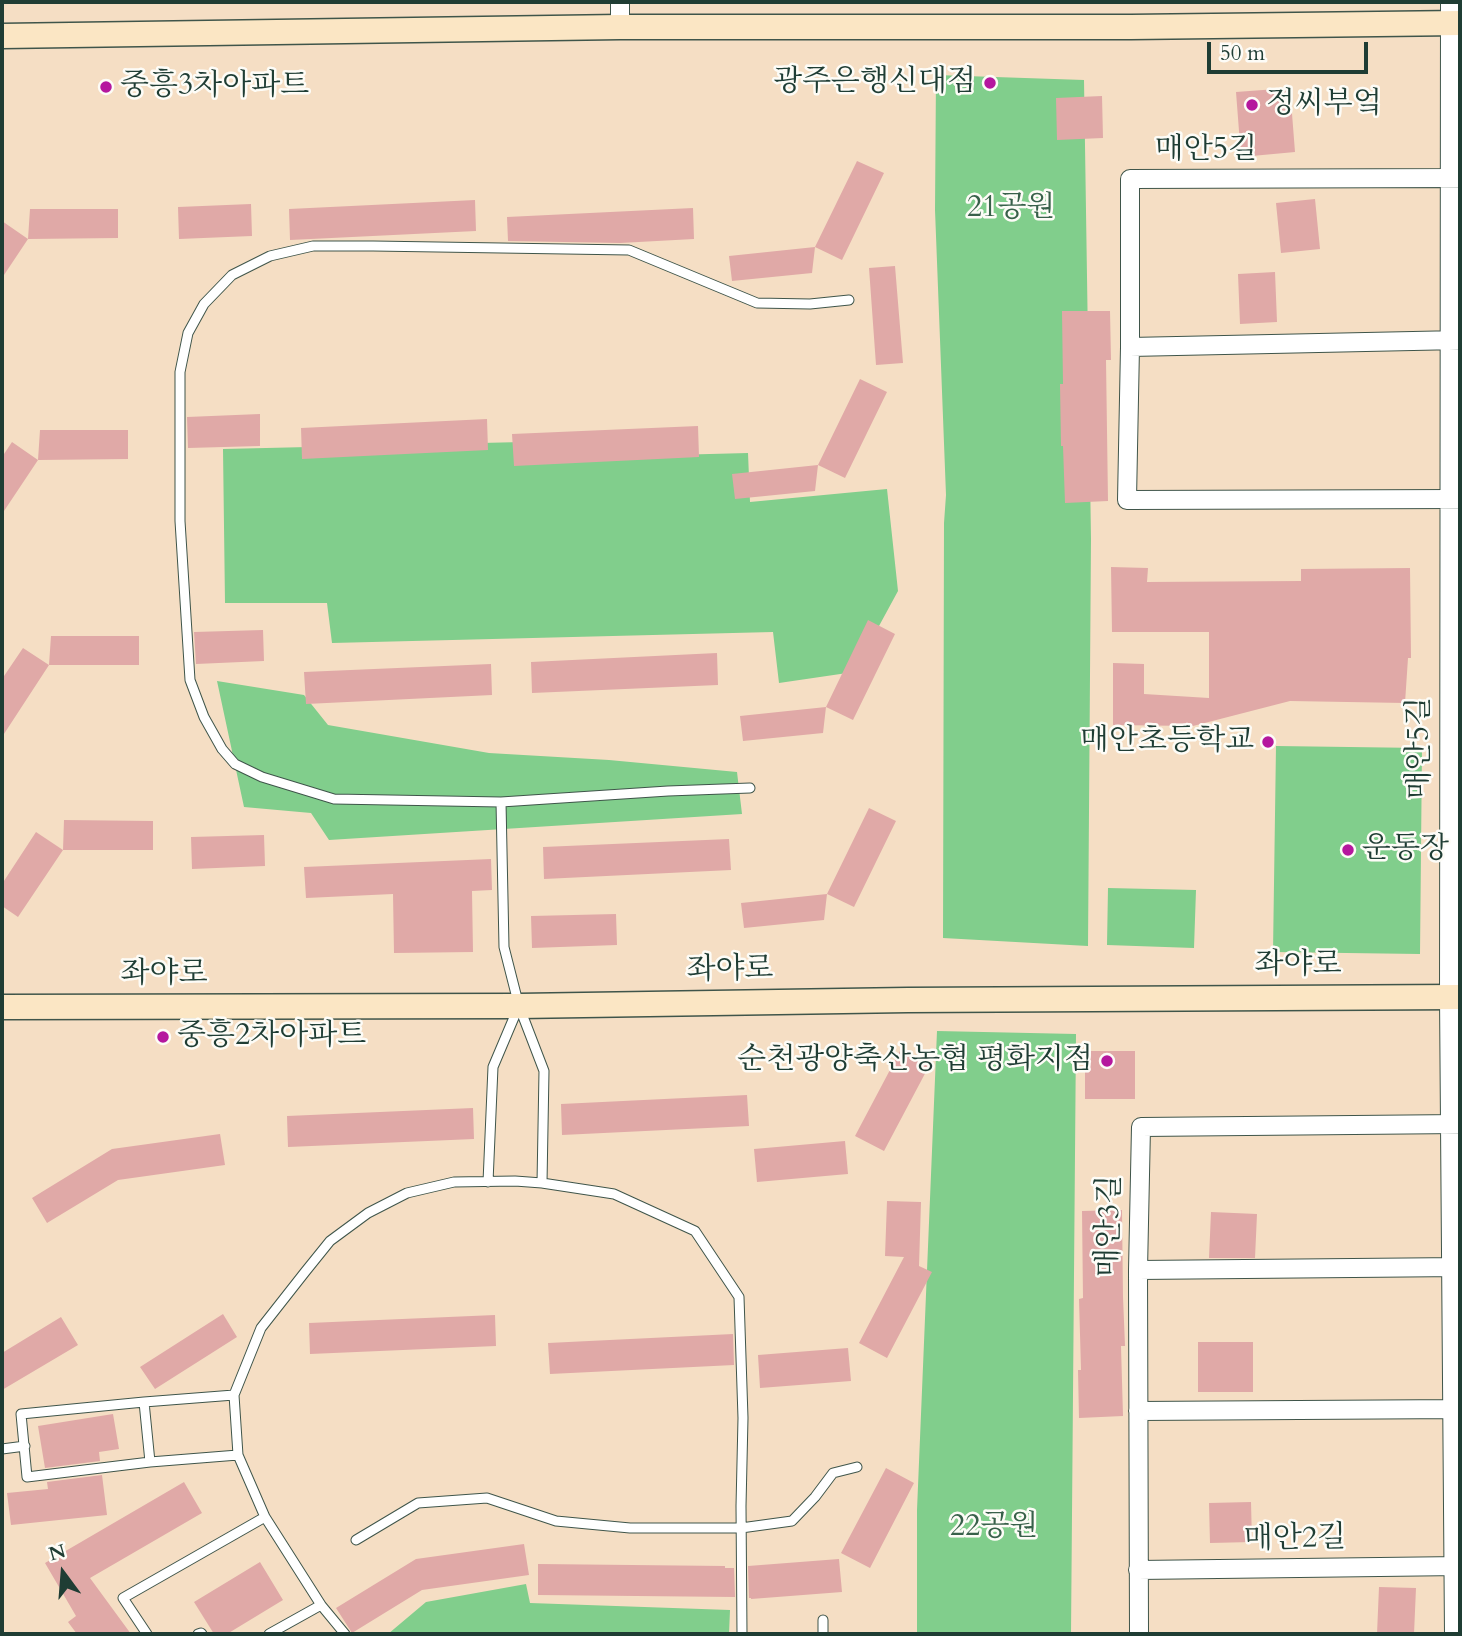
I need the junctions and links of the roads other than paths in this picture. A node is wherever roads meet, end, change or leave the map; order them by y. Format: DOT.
graph roads {
  1 [pos="620,2"];
  2 [pos="1453,16"];
  3 [pos="620,27"];
  4 [pos="2,36"];
  5 [pos="1455,178"];
  6 [pos="849,300"];
  7 [pos="1455,340"];
  8 [pos="1130,347"];
  9 [pos="1455,499"];
  10 [pos="750,788"];
  11 [pos="501,802"];
  12 [pos="1455,862"];
  13 [pos="1455,997"];
  14 [pos="519,1006"];
  15 [pos="2,1007"];
  16 [pos="1455,1124"];
  17 [pos="488,1182"];
  18 [pos="542,1183"];
  19 [pos="1456,1267"];
  20 [pos="1138,1270"];
  21 [pos="234,1395"];
  22 [pos="144,1402"];
  23 [pos="1456,1409"];
  24 [pos="1138,1411"];
  25 [pos="24,1446"];
  26 [pos="2,1449"];
  27 [pos="238,1455"];
  28 [pos="150,1462"];
  29 [pos="857,1467"];
  30 [pos="265,1517"];
  31 [pos="741,1528"];
  32 [pos="356,1540"];
  33 [pos="1457,1566"];
  34 [pos="1138,1570"];
  35 [pos="321,1605"];
  36 [pos="823,1620"];
  37 [pos="147,1634"];
  38 [pos="269,1634"];
  39 [pos="345,1634"];
  40 [pos="742,1634"];
  41 [pos="822,1634"];
  42 [pos="1139,1634"];
  43 [pos="1454,1634"];
  1 -- 3 [label="street"];
  2 -- 3 [label="street"];
  2 -- 5 [label="street, 매안5길"];
  3 -- 4 [label="street"];
  5 -- 7 [label="street, 매안5길"];
  5 -- 8 [label="street, 매안5길"];
  6 -- 11 [label="lane"];
  7 -- 8 [label="street"];
  7 -- 9 [label="street, 매안5길"];
  8 -- 9 [label="street, 매안5길"];
  9 -- 12 [label="street, 매안5길"];
  10 -- 11 [label="lane"];
  11 -- 14 [label="lane"];
  12 -- 13 [label="street, 매안5길"];
  13 -- 14 [label="street, 좌야로"];
  13 -- 16 [label="street"];
  14 -- 15 [label="street, 좌야로"];
  14 -- 17 [label="lane"];
  14 -- 18 [label="lane"];
  16 -- 19 [label="street"];
  16 -- 20 [label="street, 매안3길"];
  17 -- 18 [label="lane"];
  17 -- 21 [label="lane"];
  18 -- 31 [label="lane"];
  19 -- 20 [label="street"];
  19 -- 23 [label="street"];
  20 -- 24 [label="street, 매안3길"];
  21 -- 22 [label="lane"];
  21 -- 27 [label="lane"];
  22 -- 25 [label="lane"];
  22 -- 28 [label="lane"];
  23 -- 24 [label="street"];
  23 -- 33 [label="street"];
  24 -- 34 [label="street, 매안3길"];
  25 -- 26 [label="lane"];
  25 -- 28 [label="lane"];
  27 -- 28 [label="lane"];
  27 -- 30 [label="lane"];
  29 -- 31 [label="lane"];
  30 -- 35 [label="lane"];
  30 -- 37 [label="lane"];
  31 -- 32 [label="lane"];
  31 -- 40 [label="lane"];
  33 -- 34 [label="street, 매안2길"];
  33 -- 43 [label="street"];
  34 -- 42 [label="street, 매안3길"];
  35 -- 38 [label="lane"];
  35 -- 39 [label="lane"];
  36 -- 41 [label="lane"];
}
